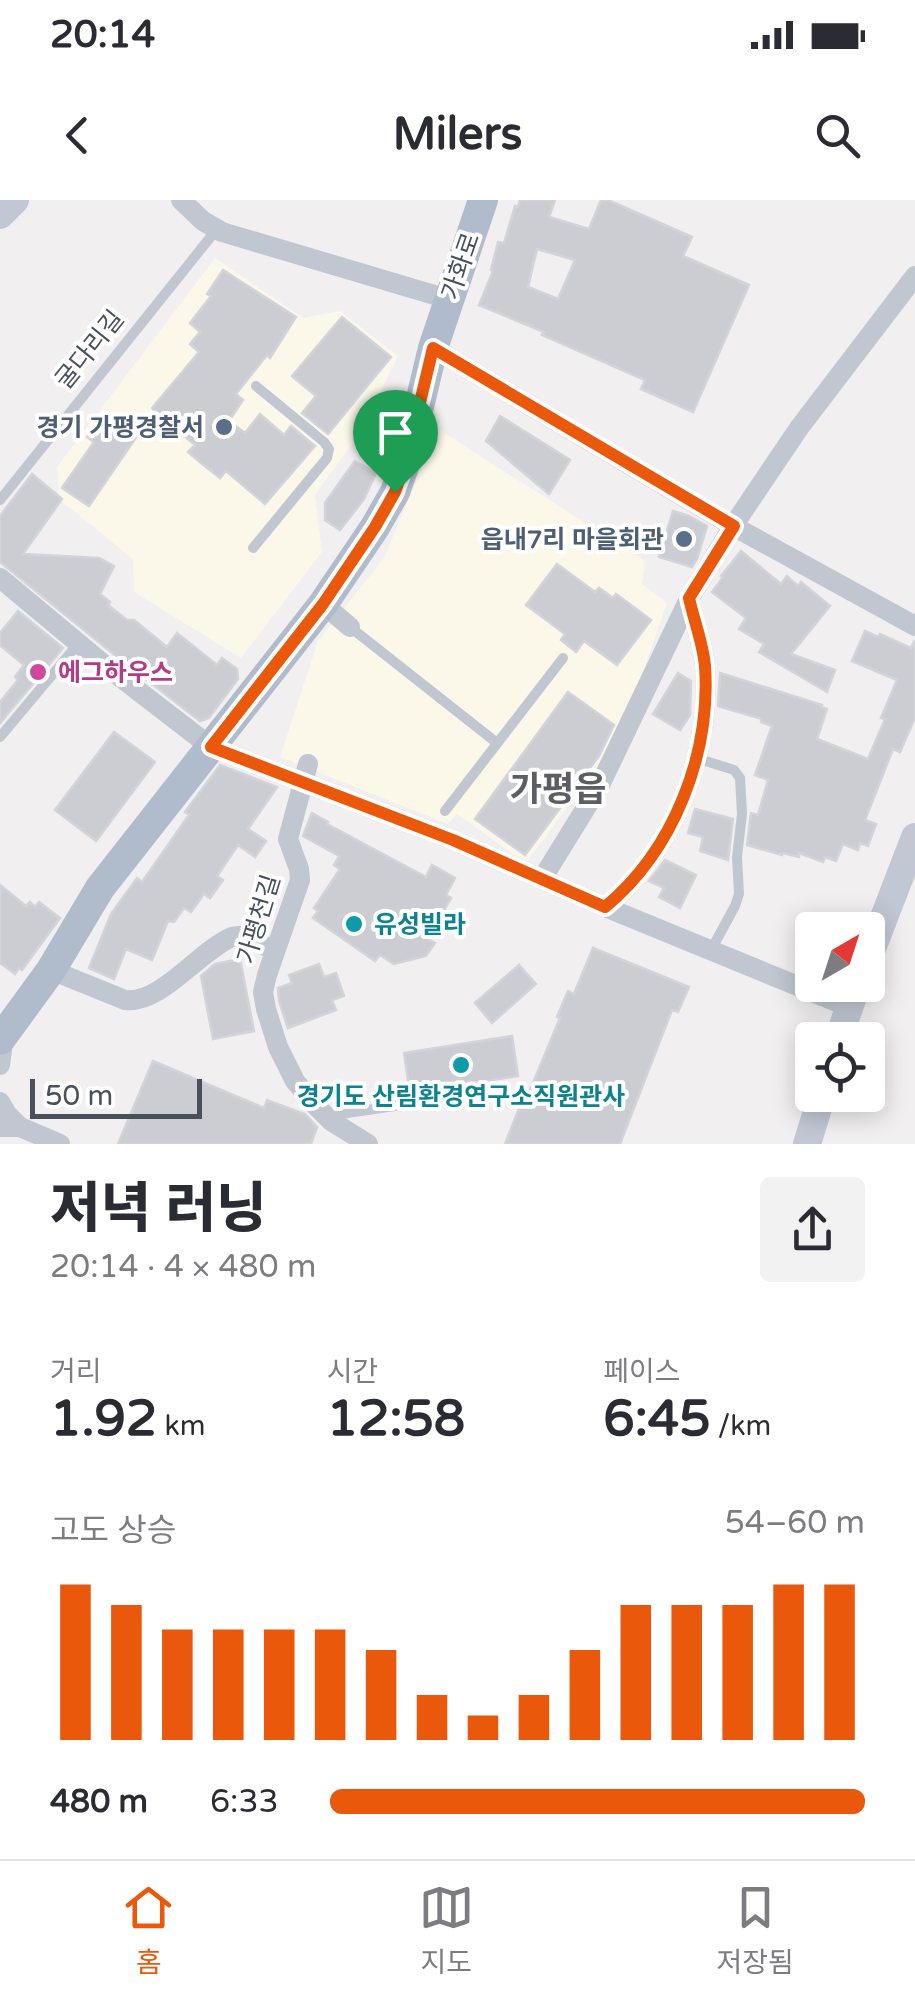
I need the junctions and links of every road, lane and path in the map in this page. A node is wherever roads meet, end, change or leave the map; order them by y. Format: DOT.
graph roads {
  1 [pos="16,200"];
  2 [pos="182,200"];
  3 [pos="482,200"];
  4 [pos="0,215"];
  5 [pos="217,229"];
  6 [pos="915,276"];
  7 [pos="448,300"];
  8 [pos="433,348"];
  9 [pos="256,386"];
  10 [pos="0,500"];
  11 [pos="734,526"];
  12 [pos="253,548"];
  13 [pos="0,578"];
  14 [pos="689,598"];
  15 [pos="323,604"];
  16 [pos="915,626"];
  17 [pos="350,627"];
  18 [pos="79,644"];
  19 [pos="562,658"];
  20 [pos="0,737"];
  21 [pos="498,743"];
  22 [pos="211,747"];
  23 [pos="696,756"];
  24 [pos="306,773"];
  25 [pos="445,811"];
  26 [pos="915,838"];
  27 [pos="542,878"];
  28 [pos="605,907"];
  29 [pos="885,915"];
  30 [pos="276,950"];
  31 [pos="710,950"];
  32 [pos="51,970"];
  33 [pos="795,977"];
  34 [pos="5,1033"];
  35 [pos="503,1090"];
  36 [pos="0,1102"];
  37 [pos="816,1112"];
  38 [pos="326,1116"];
  39 [pos="10,1128"];
  40 [pos="60,1144"];
  41 [pos="368,1144"];
  42 [pos="806,1144"];
  1 -- 4 [label="street"];
  2 -- 5 [label="street"];
  3 -- 7 [label="main road, 가화로"];
  5 -- 7 [label="street"];
  5 -- 10 [label="lane, 굴다리길"];
  6 -- 11 [label="street"];
  7 -- 8 [label="main road, 가화로"];
  8 -- 11 [label="street"];
  8 -- 15 [label="main road, 가화로"];
  9 -- 12 [label="lane"];
  11 -- 14 [label="street"];
  11 -- 16 [label="street"];
  13 -- 18 [label="street"];
  14 -- 23 [label="street"];
  14 -- 27 [label="street"];
  15 -- 17 [label="street"];
  15 -- 22 [label="main road, 가화로"];
  17 -- 21 [label="lane"];
  18 -- 20 [label="lane"];
  18 -- 22 [label="street"];
  19 -- 21 [label="lane"];
  21 -- 25 [label="lane"];
  22 -- 24 [label="street"];
  22 -- 32 [label="main road, 가화로"];
  23 -- 28 [label="street"];
  23 -- 31 [label="lane"];
  24 -- 27 [label="street"];
  24 -- 30 [label="street, 가평천길"];
  26 -- 29 [label="street"];
  27 -- 28 [label="street"];
  28 -- 31 [label="street"];
  30 -- 32 [label="street"];
  30 -- 38 [label="street, 가평천길"];
  31 -- 33 [label="street"];
  32 -- 34 [label="main road, 가화로"];
  35 -- 38 [label="lane"];
  36 -- 39 [label="street"];
  37 -- 42 [label="street"];
  38 -- 41 [label="street, 가평천길"];
  39 -- 40 [label="street"];
}
